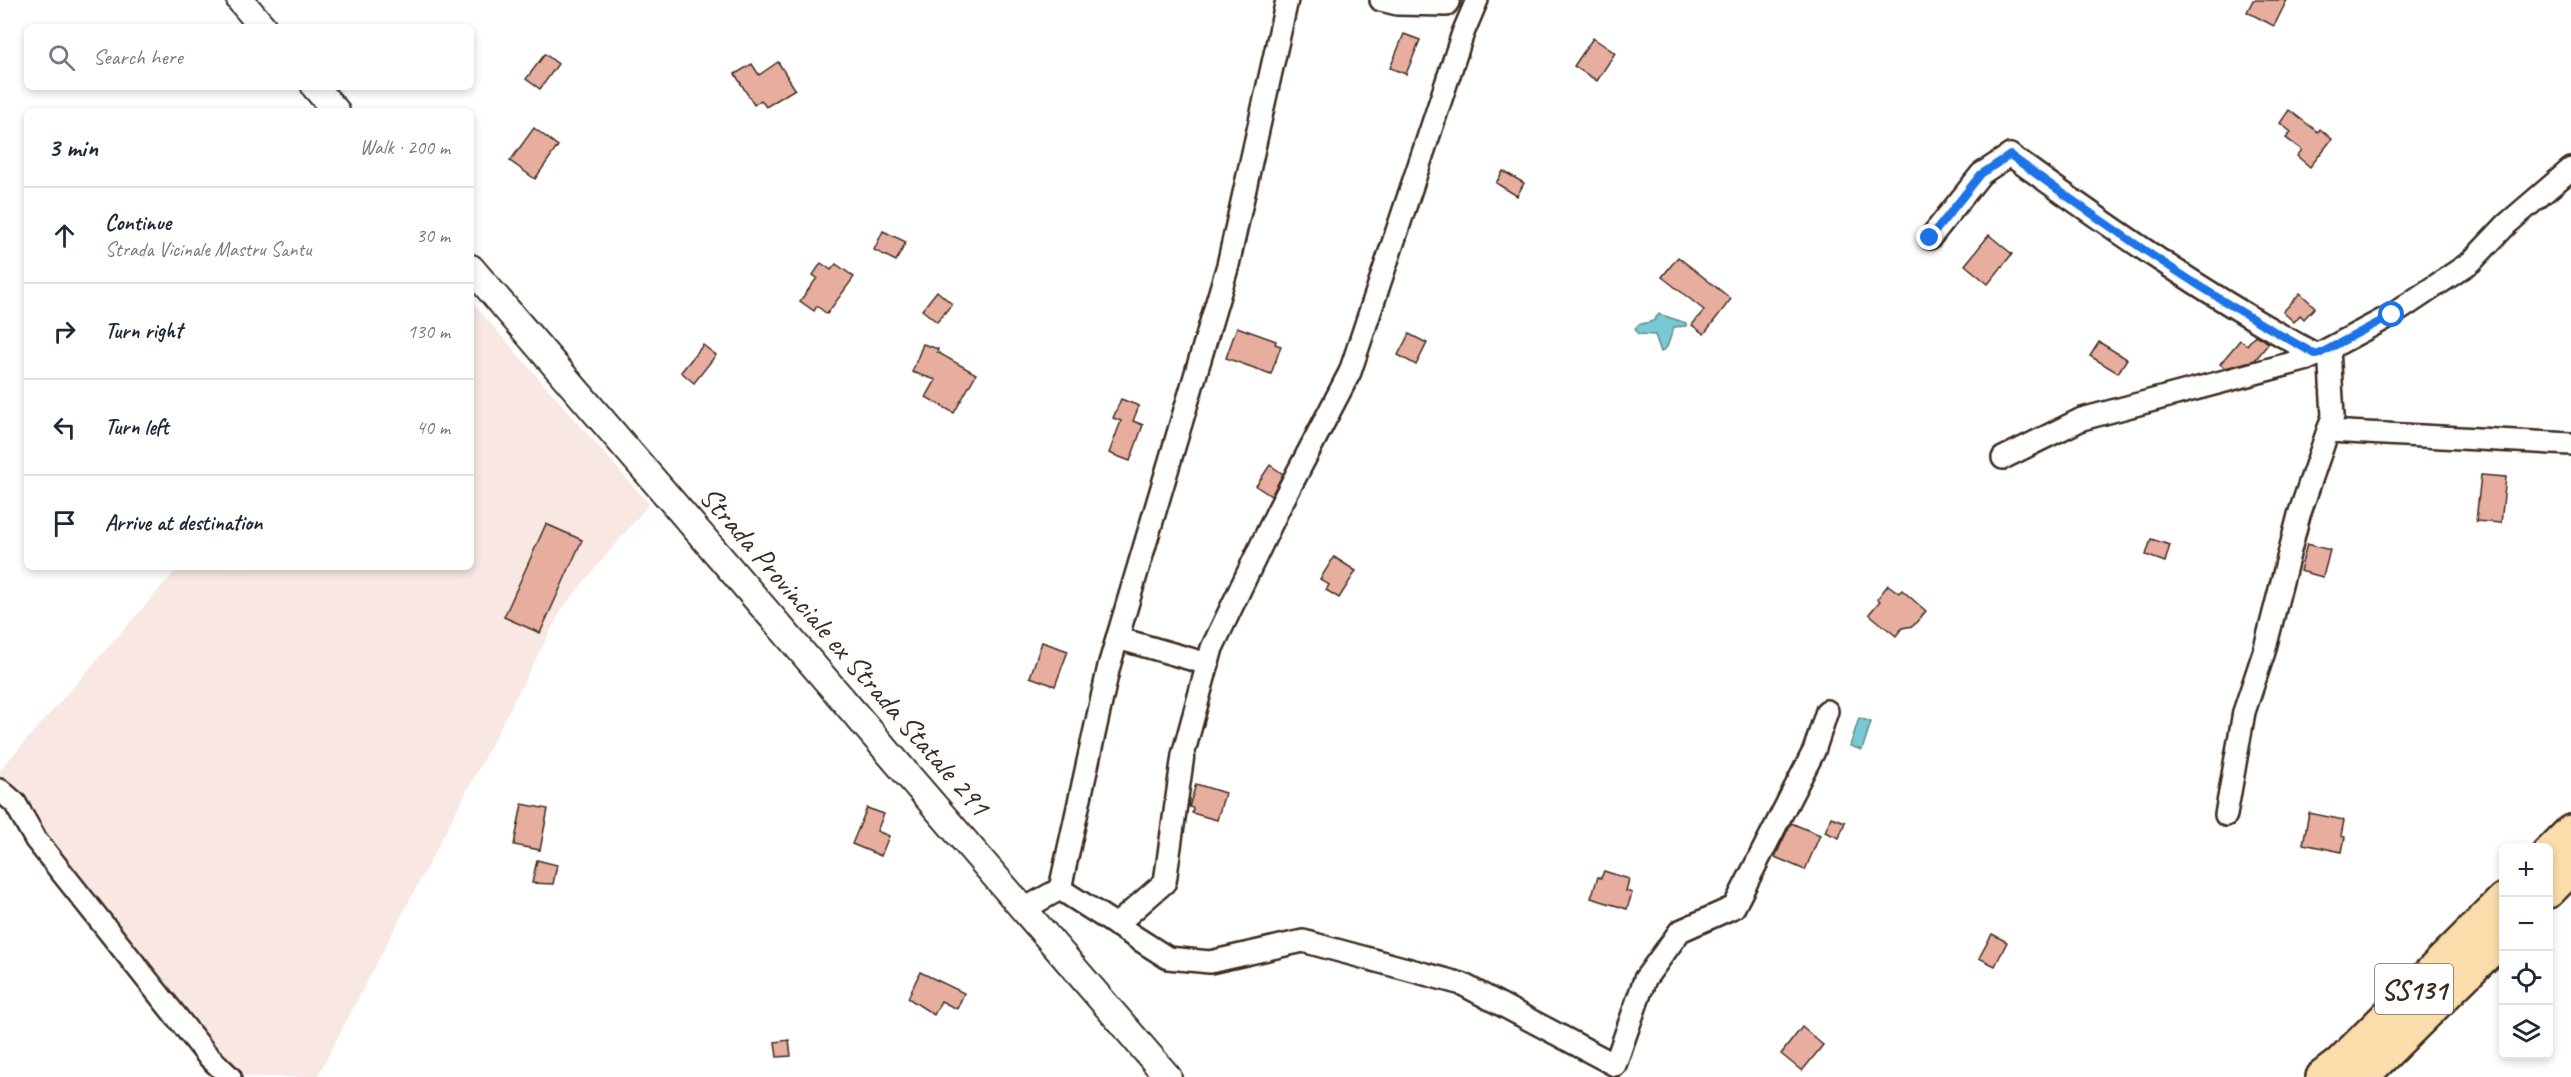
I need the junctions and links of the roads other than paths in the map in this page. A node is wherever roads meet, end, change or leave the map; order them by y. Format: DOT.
graph roads {
  1 [pos="240,0"];
  2 [pos="1287,0"];
  3 [pos="1381,0"];
  4 [pos="1449,0"];
  5 [pos="1477,0"];
  6 [pos="260,24"];
  7 [pos="318,90"];
  8 [pos="333,108"];
  9 [pos="2571,169"];
  10 [pos="1930,238"];
  11 [pos="474,271"];
  12 [pos="2323,352"];
  13 [pos="2328,431"];
  14 [pos="2571,444"];
  15 [pos="2003,458"];
  16 [pos="1118,638"];
  17 [pos="1208,664"];
  18 [pos="1827,711"];
  19 [pos="0,790"];
  20 [pos="2226,815"];
  21 [pos="2571,832"];
  22 [pos="2553,850"];
  23 [pos="2571,868"];
  24 [pos="2553,886"];
  25 [pos="1060,889"];
  26 [pos="2499,905"];
  27 [pos="1024,909"];
  28 [pos="1116,925"];
  29 [pos="2499,941"];
  30 [pos="230,1077"];
  31 [pos="1168,1077"];
  32 [pos="2324,1077"];
  33 [pos="2361,1077"];
  1 -- 6 [label="street"];
  2 -- 16 [label="street"];
  3 -- 4 [label="street"];
  5 -- 17 [label="street"];
  7 -- 8 [label="street"];
  9 -- 12 [label="street"];
  10 -- 12 [label="street"];
  11 -- 27 [label="street, Strada Provinciale ex Strada Statale 291"];
  12 -- 13 [label="street"];
  12 -- 15 [label="street"];
  13 -- 14 [label="street"];
  13 -- 20 [label="street"];
  16 -- 17 [label="street"];
  16 -- 25 [label="street"];
  17 -- 28 [label="street"];
  18 -- 28 [label="street"];
  19 -- 30 [label="street"];
  21 -- 22 [label="highway"];
  23 -- 24 [label="highway"];
  25 -- 27 [label="street"];
  25 -- 28 [label="street"];
  26 -- 32 [label="highway, SS131"];
  27 -- 31 [label="street, Strada Provinciale ex Strada Statale 291"];
  29 -- 33 [label="highway, SS131"];
}
